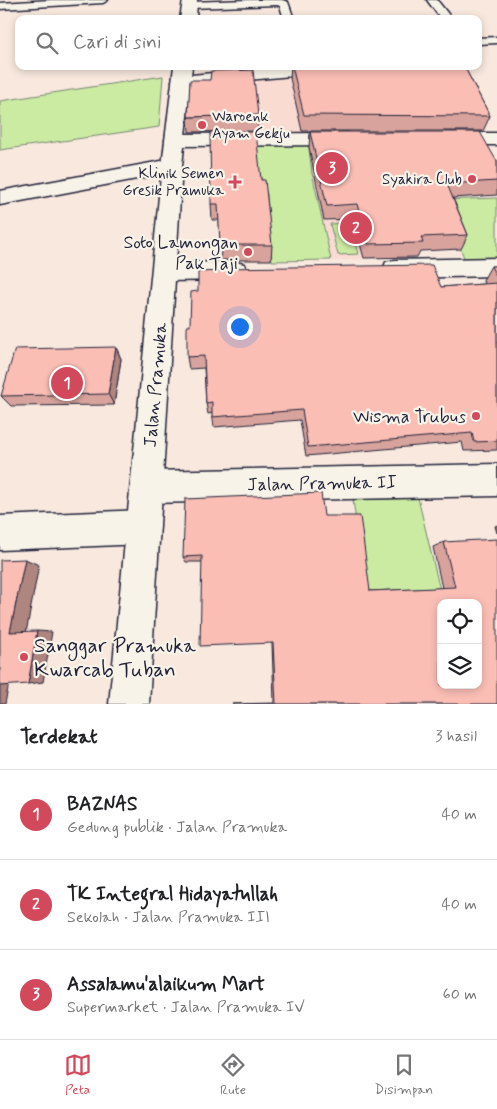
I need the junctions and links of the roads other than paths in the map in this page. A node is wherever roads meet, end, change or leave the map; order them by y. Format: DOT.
graph roads {
  1 [pos="104,0"];
  2 [pos="432,0"];
  3 [pos="0,6"];
  4 [pos="190,8"];
  5 [pos="287,15"];
  6 [pos="444,15"];
  7 [pos="497,40"];
  8 [pos="482,41"];
  9 [pos="262,70"];
  10 [pos="182,74"];
  11 [pos="488,119"];
  12 [pos="492,138"];
  13 [pos="362,139"];
  14 [pos="432,139"];
  15 [pos="174,153"];
  16 [pos="493,162"];
  17 [pos="0,198"];
  18 [pos="497,267"];
  19 [pos="370,269"];
  20 [pos="262,271"];
  21 [pos="164,272"];
  22 [pos="497,480"];
  23 [pos="147,487"];
  24 [pos="143,528"];
  25 [pos="0,533"];
  26 [pos="128,704"];
  1 -- 3 [label="lane"];
  2 -- 6 [label="lane"];
  4 -- 5 [label="lane"];
  7 -- 8 [label="lane"];
  9 -- 10 [label="street"];
  10 -- 15 [label="street, Jalan Pramuka"];
  11 -- 12 [label="street"];
  12 -- 14 [label="street"];
  12 -- 16 [label="street"];
  13 -- 15 [label="street"];
  15 -- 17 [label="street"];
  15 -- 21 [label="street, Jalan Pramuka"];
  18 -- 19 [label="street"];
  20 -- 21 [label="street"];
  21 -- 23 [label="street, Jalan Pramuka"];
  22 -- 23 [label="street, Jalan Pramuka II"];
  23 -- 24 [label="street, Jalan Pramuka"];
  24 -- 25 [label="street"];
  24 -- 26 [label="street, Jalan Pramuka"];
}
